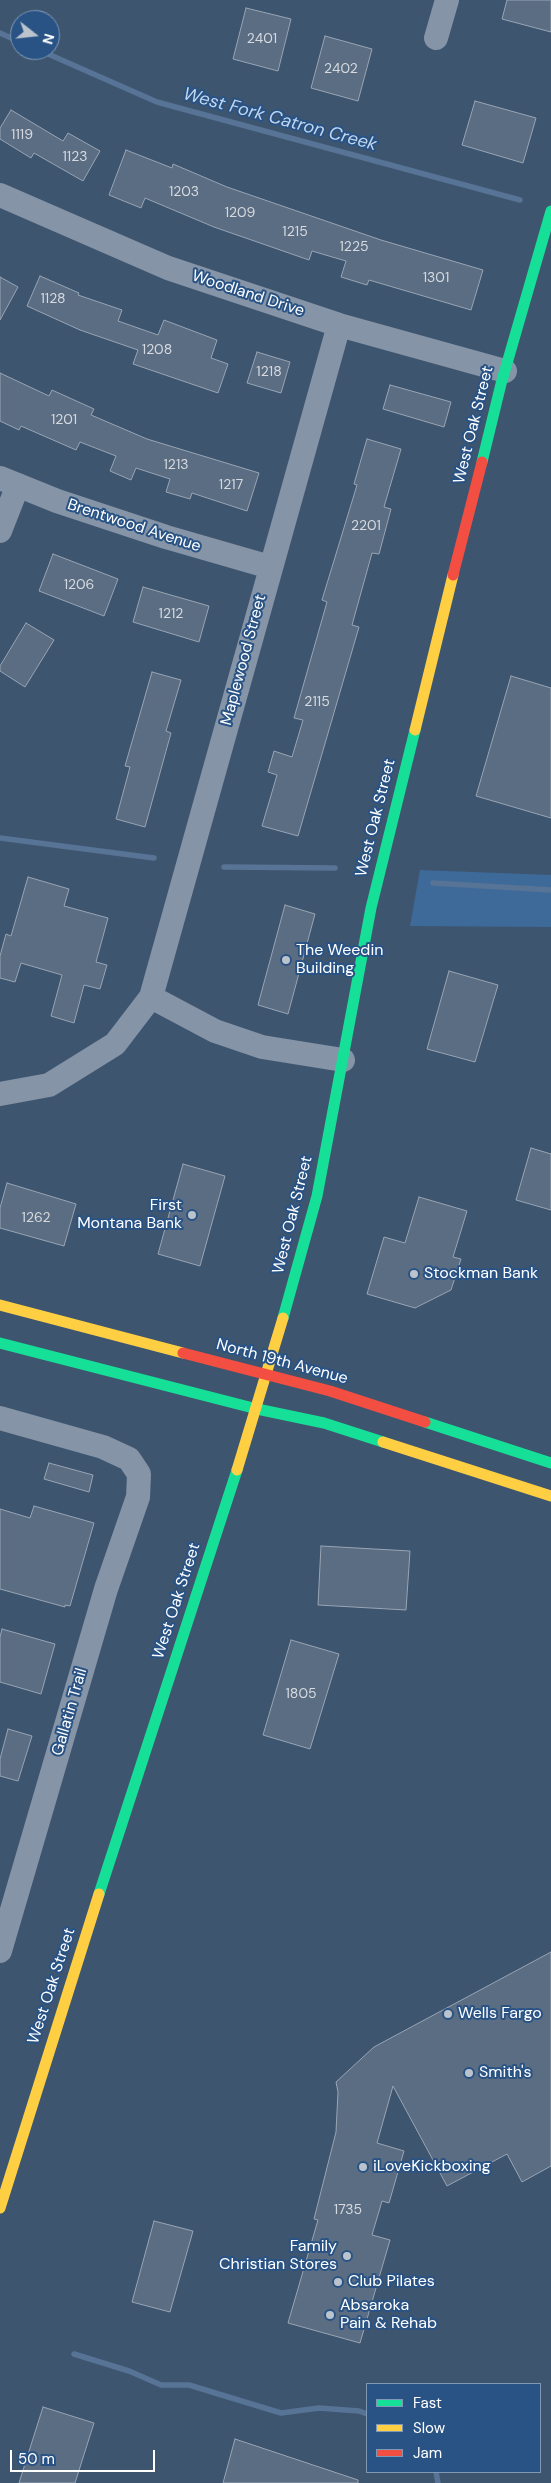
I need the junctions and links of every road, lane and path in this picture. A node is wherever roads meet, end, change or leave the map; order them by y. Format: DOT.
graph roads {
  1 [pos="447,0"];
  2 [pos="436,38"];
  3 [pos="0,195"];
  4 [pos="551,211"];
  5 [pos="339,325"];
  6 [pos="505,371"];
  7 [pos="9,482"];
  8 [pos="0,531"];
  9 [pos="270,567"];
  10 [pos="151,997"];
  11 [pos="343,1060"];
  12 [pos="0,1094"];
  13 [pos="0,1305"];
  14 [pos="0,1343"];
  15 [pos="268,1374"];
  16 [pos="257,1409"];
  17 [pos="0,1418"];
  18 [pos="551,1463"];
  19 [pos="551,1496"];
  20 [pos="0,1951"];
  21 [pos="0,2208"];
  1 -- 2 [label="street"];
  3 -- 5 [label="street, Woodland Drive"];
  4 -- 6 [label="main road, West Oak Street"];
  5 -- 6 [label="street, Woodland Drive"];
  5 -- 9 [label="street, Maplewood Street"];
  6 -- 11 [label="main road, West Oak Street"];
  7 -- 8 [label="street"];
  7 -- 9 [label="street, Brentwood Avenue"];
  9 -- 10 [label="street, Maplewood Street"];
  10 -- 11 [label="street"];
  10 -- 12 [label="street"];
  11 -- 15 [label="main road, West Oak Street"];
  13 -- 15 [label="main road, North 19th Avenue"];
  14 -- 16 [label="main road"];
  15 -- 16 [label="main road, West Oak Street"];
  15 -- 18 [label="main road, North 19th Avenue"];
  16 -- 19 [label="main road"];
  16 -- 21 [label="main road, West Oak Street"];
  17 -- 20 [label="street, Gallatin Trail"];
}
